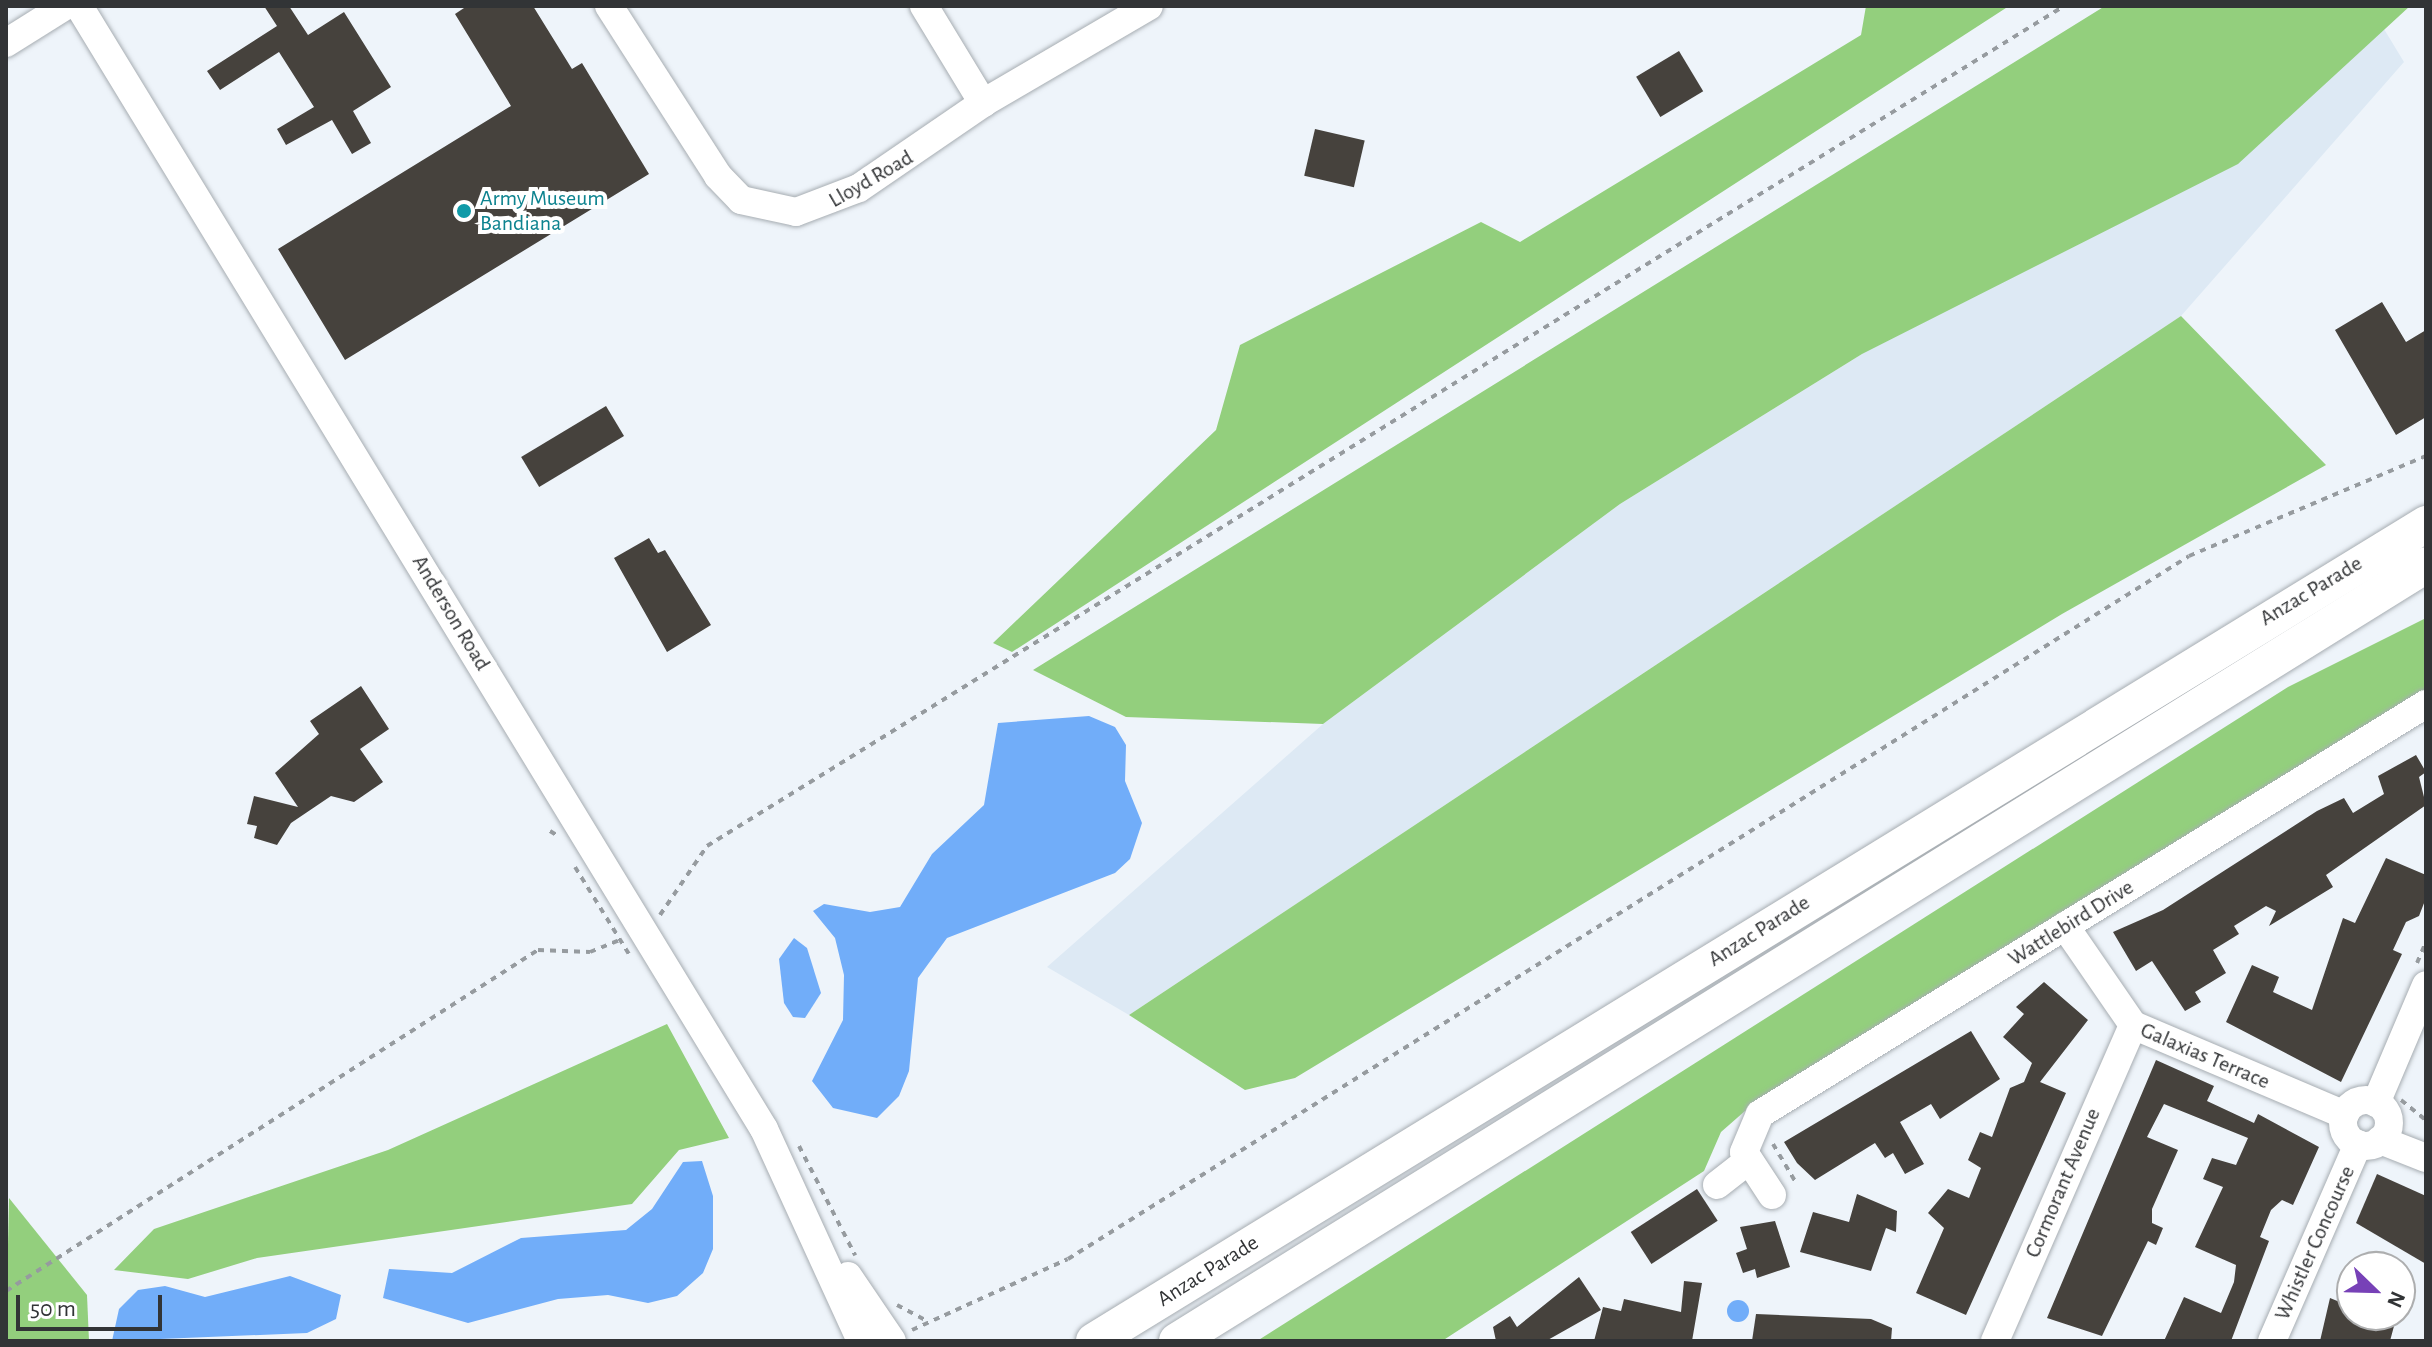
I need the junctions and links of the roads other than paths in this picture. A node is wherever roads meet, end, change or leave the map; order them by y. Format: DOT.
graph roads {
  1 [pos="65,6"];
  2 [pos="79,6"];
  3 [pos="609,6"];
  4 [pos="924,6"];
  5 [pos="1140,8"];
  6 [pos="6,43"];
  7 [pos="983,103"];
  8 [pos="2426,524"];
  9 [pos="2426,565"];
  10 [pos="2426,704"];
  11 [pos="2065,926"];
  12 [pos="2420,978"];
  13 [pos="2133,1025"];
  14 [pos="2375,1126"];
  15 [pos="2426,1140"];
  16 [pos="2426,1158"];
  17 [pos="1748,1161"];
  18 [pos="1717,1185"];
  19 [pos="1784,1188"];
  20 [pos="818,1234"];
  21 [pos="849,1341"];
  22 [pos="861,1341"];
  23 [pos="879,1341"];
  24 [pos="895,1341"];
  25 [pos="1094,1341"];
  26 [pos="1177,1341"];
  27 [pos="1995,1341"];
  28 [pos="2272,1341"];
  1 -- 6 [label="street"];
  2 -- 20 [label="street, Anderson Road"];
  3 -- 7 [label="street, Lloyd Road"];
  4 -- 7 [label="street"];
  5 -- 7 [label="street, Lloyd Road"];
  8 -- 25 [label="main road, Anzac Parade"];
  9 -- 26 [label="main road, Anzac Parade"];
  10 -- 11 [label="street, Wattlebird Drive"];
  11 -- 13 [label="street, Galaxias Terrace"];
  11 -- 17 [label="street, Wattlebird Drive"];
  12 -- 14 [label="street, Whistler Concourse"];
  13 -- 14 [label="street, Galaxias Terrace"];
  13 -- 27 [label="street, Cormorant Avenue"];
  14 -- 15 [label="street"];
  14 -- 16 [label="street"];
  14 -- 28 [label="street, Whistler Concourse"];
  17 -- 18 [label="street"];
  17 -- 19 [label="street"];
  20 -- 21 [label="street, Anderson Road"];
  20 -- 22 [label="street, Anderson Road"];
  20 -- 23 [label="street, Anderson Road"];
  20 -- 24 [label="street, Anderson Road"];
}
